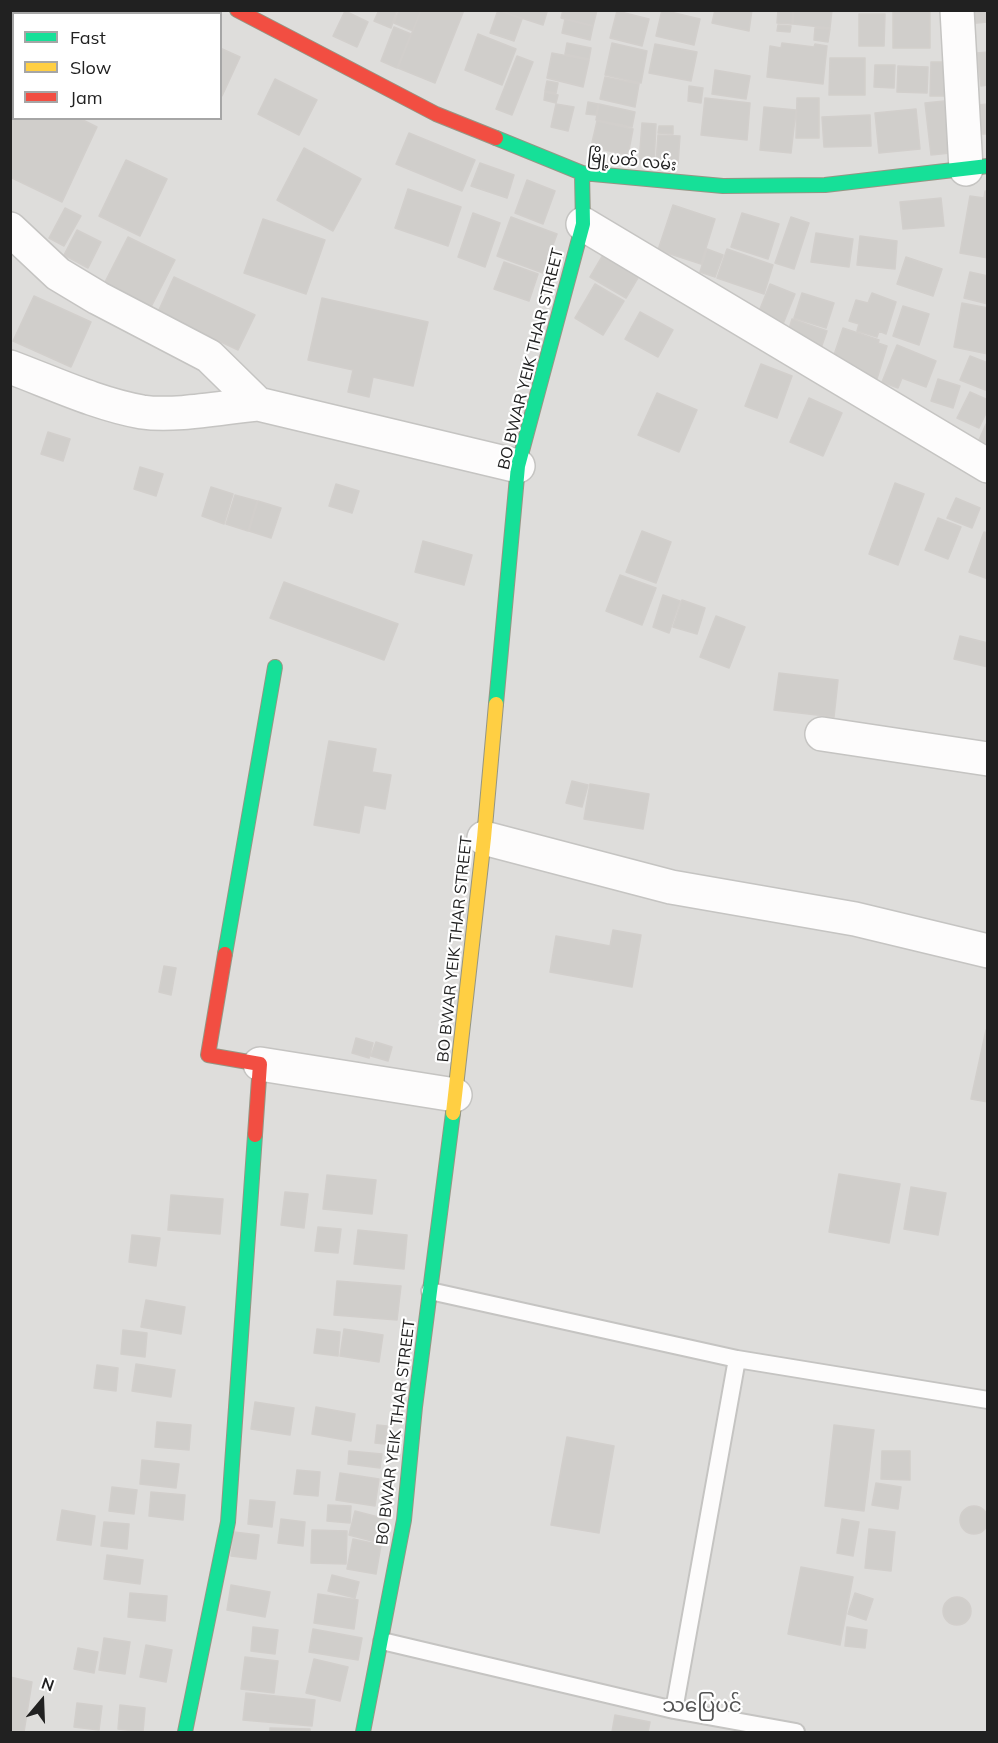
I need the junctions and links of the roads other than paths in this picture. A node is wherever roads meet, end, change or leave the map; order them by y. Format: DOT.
graph roads {
  1 [pos="237,10"];
  2 [pos="957,10"];
  3 [pos="977,168"];
  4 [pos="582,173"];
  5 [pos="583,224"];
  6 [pos="10,229"];
  7 [pos="10,367"];
  8 [pos="258,404"];
  9 [pos="518,466"];
  10 [pos="987,466"];
  11 [pos="275,667"];
  12 [pos="822,734"];
  13 [pos="987,759"];
  14 [pos="484,838"];
  15 [pos="987,951"];
  16 [pos="260,1064"];
  17 [pos="455,1095"];
  18 [pos="430,1291"];
  19 [pos="737,1359"];
  20 [pos="987,1400"];
  21 [pos="382,1641"];
  22 [pos="674,1710"];
  23 [pos="185,1732"];
  24 [pos="363,1732"];
  25 [pos="796,1732"];
  1 -- 4 [label="street, မြို့ပတ် လမ်း"];
  2 -- 3 [label="street"];
  3 -- 4 [label="street, မြို့ပတ် လမ်း"];
  4 -- 5 [label="street, BO BWAR YEIK THAR STREET"];
  5 -- 9 [label="street, BO BWAR YEIK THAR STREET"];
  5 -- 10 [label="street"];
  6 -- 8 [label="street"];
  7 -- 8 [label="street"];
  8 -- 9 [label="street"];
  9 -- 14 [label="street, BO BWAR YEIK THAR STREET"];
  11 -- 16 [label="street"];
  12 -- 13 [label="street"];
  14 -- 15 [label="street"];
  14 -- 17 [label="street, BO BWAR YEIK THAR STREET"];
  16 -- 17 [label="street"];
  16 -- 23 [label="street"];
  17 -- 18 [label="street, BO BWAR YEIK THAR STREET"];
  18 -- 19 [label="lane"];
  18 -- 21 [label="street, BO BWAR YEIK THAR STREET"];
  19 -- 20 [label="lane"];
  19 -- 22 [label="lane"];
  21 -- 22 [label="lane"];
  21 -- 24 [label="street, BO BWAR YEIK THAR STREET"];
  22 -- 25 [label="lane"];
}
